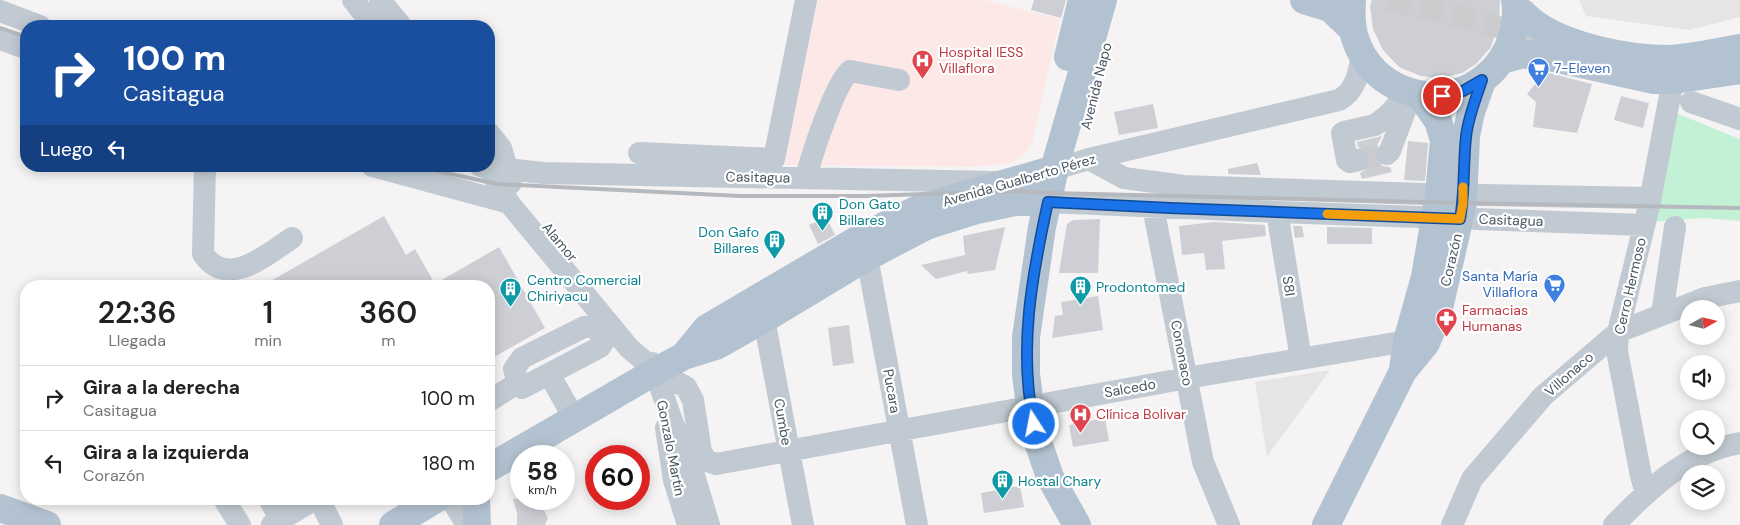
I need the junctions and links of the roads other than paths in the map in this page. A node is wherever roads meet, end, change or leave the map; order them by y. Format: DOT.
graph roads {
  1 [pos="353,0"];
  2 [pos="380,0"];
  3 [pos="806,0"];
  4 [pos="1082,0"];
  5 [pos="1103,0"];
  6 [pos="1118,0"];
  7 [pos="1304,0"];
  8 [pos="1352,0"];
  9 [pos="1516,4"];
  10 [pos="0,11"];
  11 [pos="24,20"];
  12 [pos="369,20"];
  13 [pos="396,20"];
  14 [pos="0,39"];
  15 [pos="1357,42"];
  16 [pos="20,46"];
  17 [pos="1740,48"];
  18 [pos="1502,60"];
  19 [pos="1740,70"];
  20 [pos="899,80"];
  21 [pos="1482,80"];
  22 [pos="1673,80"];
  23 [pos="1415,94"];
  24 [pos="1691,102"];
  25 [pos="1740,119"];
  26 [pos="495,140"];
  27 [pos="1057,149"];
  28 [pos="639,153"];
  29 [pos="1387,154"];
  30 [pos="1089,159"];
  31 [pos="495,160"];
  32 [pos="1358,160"];
  33 [pos="495,168"];
  34 [pos="495,171"];
  35 [pos="205,172"];
  36 [pos="416,172"];
  37 [pos="493,172"];
  38 [pos="806,178"];
  39 [pos="1009,182"];
  40 [pos="1650,198"];
  41 [pos="1048,202"];
  42 [pos="509,203"];
  43 [pos="1449,206"];
  44 [pos="1153,207"];
  45 [pos="1277,212"];
  46 [pos="1644,225"];
  47 [pos="1675,227"];
  48 [pos="292,238"];
  49 [pos="867,257"];
  50 [pos="1635,263"];
  51 [pos="1669,266"];
  52 [pos="1740,291"];
  53 [pos="1662,314"];
  54 [pos="764,319"];
  55 [pos="1618,332"];
  56 [pos="1407,341"];
  57 [pos="684,356"];
  58 [pos="1301,359"];
  59 [pos="656,371"];
  60 [pos="1403,371"];
  61 [pos="554,372"];
  62 [pos="1187,378"];
  63 [pos="519,382"];
  64 [pos="495,397"];
  65 [pos="1030,406"];
  66 [pos="579,415"];
  67 [pos="899,430"];
  68 [pos="1735,439"];
  69 [pos="788,450"];
  70 [pos="706,461"];
  71 [pos="495,464"];
  72 [pos="1646,493"];
  73 [pos="228,505"];
  74 [pos="272,505"];
  75 [pos="306,505"];
  76 [pos="322,505"];
  77 [pos="429,505"];
  78 [pos="455,505"];
  79 [pos="476,505"];
  80 [pos="0,508"];
  81 [pos="408,522"];
  82 [pos="279,523"];
  83 [pos="47,525"];
  84 [pos="240,525"];
  85 [pos="332,525"];
  86 [pos="467,525"];
  87 [pos="477,525"];
  88 [pos="688,525"];
  89 [pos="709,525"];
  90 [pos="803,525"];
  91 [pos="917,525"];
  92 [pos="1077,525"];
  93 [pos="1229,525"];
  94 [pos="1326,525"];
  95 [pos="1452,525"];
  96 [pos="1614,525"];
  1 -- 12 [label="street"];
  2 -- 13 [label="street"];
  3 -- 28 [label="street"];
  4 -- 27 [label="main road"];
  5 -- 27 [label="main road"];
  6 -- 27 [label="main road, Avenida Napo"];
  7 -- 15 [label="main road"];
  8 -- 15 [label="main road"];
  9 -- 17 [label="main road"];
  9 -- 18 [label="main road"];
  10 -- 11 [label="street"];
  14 -- 16 [label="street"];
  15 -- 23 [label="main road"];
  15 -- 30 [label="street, Avenida Gualberto Pérez"];
  18 -- 21 [label="main road"];
  18 -- 22 [label="main road"];
  19 -- 22 [label="main road"];
  20 -- 38 [label="street"];
  21 -- 23 [label="main road"];
  21 -- 43 [label="main road, Corazón"];
  22 -- 40 [label="street, Cerro Hermoso"];
  23 -- 29 [label="street"];
  23 -- 32 [label="street"];
  23 -- 43 [label="main road, Corazón"];
  24 -- 25 [label="street"];
  26 -- 31 [label="street, Alamor"];
  27 -- 30 [label="street, Avenida Gualberto Pérez"];
  27 -- 39 [label="main road, Avenida Gualberto Pérez"];
  27 -- 41 [label="main road"];
  30 -- 43 [label="street, Casitagua"];
  33 -- 38 [label="street, Casitagua"];
  34 -- 59 [label="street, Alamor"];
  35 -- 48 [label="street"];
  36 -- 42 [label="street"];
  37 -- 42 [label="street, Alamor"];
  38 -- 39 [label="street, Casitagua"];
  39 -- 57 [label="main road, Avenida Gualberto Pérez"];
  40 -- 43 [label="street, Casitagua"];
  40 -- 46 [label="street, Cerro Hermoso"];
  41 -- 44 [label="street, Casitagua"];
  41 -- 49 [label="main road, Avenida Gualberto Pérez"];
  41 -- 65 [label="main road"];
  42 -- 59 [label="street, Alamor"];
  43 -- 45 [label="street, Casitagua"];
  43 -- 46 [label="street, Casitagua"];
  43 -- 56 [label="main road, Corazón"];
  43 -- 60 [label="main road, Corazón"];
  44 -- 45 [label="street, Casitagua"];
  44 -- 62 [label="street, Cononaco"];
  45 -- 58 [label="street, S8I"];
  46 -- 50 [label="street, Cerro Hermoso"];
  47 -- 51 [label="street"];
  49 -- 54 [label="main road, Avenida Gualberto Pérez"];
  49 -- 67 [label="street, Pucara"];
  50 -- 51 [label="street"];
  50 -- 55 [label="street, Cerro Hermoso"];
  51 -- 53 [label="street"];
  52 -- 53 [label="street, Villonaco"];
  53 -- 55 [label="street, Villonaco"];
  54 -- 57 [label="main road, Avenida Gualberto Pérez"];
  54 -- 69 [label="street, Cumbe"];
  55 -- 72 [label="street, Cerro Hermoso"];
  55 -- 95 [label="street, Villonaco"];
  56 -- 58 [label="street, Salcedo"];
  56 -- 60 [label="main road, Corazón"];
  57 -- 59 [label="main road, Avenida Gualberto Pérez"];
  58 -- 62 [label="street, Salcedo"];
  59 -- 66 [label="main road, Avenida Gualberto Pérez"];
  59 -- 70 [label="street, Alamor"];
  59 -- 88 [label="street, Gonzalo Martín"];
  59 -- 89 [label="street"];
  60 -- 94 [label="main road, Corazón"];
  61 -- 63 [label="street"];
  61 -- 63 [label="street"];
  61 -- 66 [label="street"];
  62 -- 65 [label="street, Salcedo"];
  62 -- 93 [label="street, Cononaco"];
  63 -- 64 [label="street"];
  65 -- 67 [label="street, Salcedo"];
  65 -- 92 [label="main road"];
  66 -- 71 [label="main road, Avenida Gualberto Pérez"];
  67 -- 69 [label="street, Salcedo"];
  67 -- 91 [label="street, Pucara"];
  68 -- 72 [label="street"];
  69 -- 70 [label="street, Salcedo"];
  69 -- 90 [label="street, Cumbe"];
  72 -- 96 [label="street"];
  73 -- 84 [label="street"];
  74 -- 82 [label="street"];
  75 -- 82 [label="street"];
  76 -- 85 [label="street"];
  77 -- 81 [label="main road"];
  78 -- 86 [label="street"];
  79 -- 87 [label="main road"];
  80 -- 83 [label="main road"];
}
